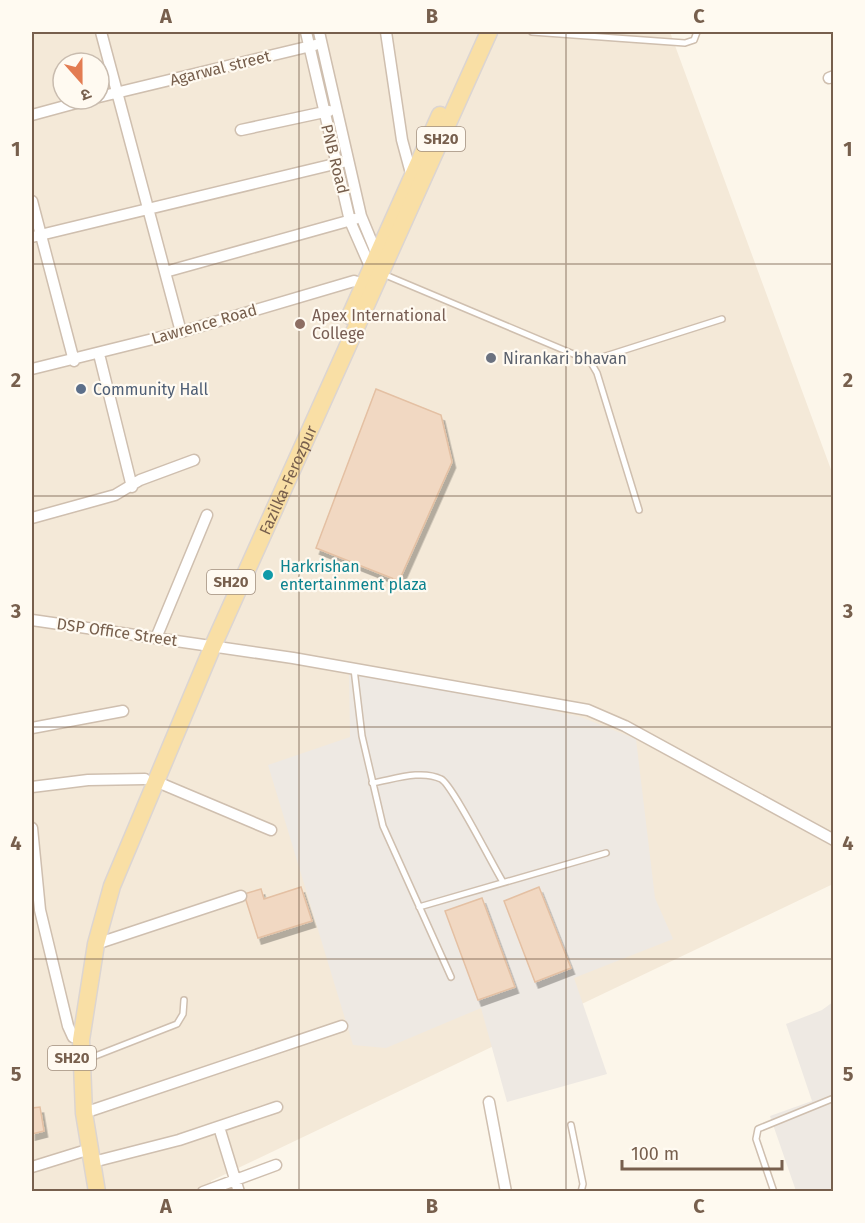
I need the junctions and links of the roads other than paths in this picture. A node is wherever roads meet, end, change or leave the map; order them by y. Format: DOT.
graph roads {
  1 [pos="100,32"];
  2 [pos="306,32"];
  3 [pos="319,32"];
  4 [pos="386,32"];
  5 [pos="476,32"];
  6 [pos="489,32"];
  7 [pos="532,32"];
  8 [pos="697,32"];
  9 [pos="315,44"];
  10 [pos="118,92"];
  11 [pos="111,94"];
  12 [pos="334,108"];
  13 [pos="51,109"];
  14 [pos="323,113"];
  15 [pos="32,114"];
  16 [pos="242,130"];
  17 [pos="347,161"];
  18 [pos="335,164"];
  19 [pos="412,177"];
  20 [pos="32,201"];
  21 [pos="148,208"];
  22 [pos="361,216"];
  23 [pos="350,221"];
  24 [pos="36,236"];
  25 [pos="165,272"];
  26 [pos="376,274"];
  27 [pos="722,318"];
  28 [pos="181,332"];
  29 [pos="99,354"];
  30 [pos="74,361"];
  31 [pos="590,361"];
  32 [pos="32,369"];
  33 [pos="194,460"];
  34 [pos="132,487"];
  35 [pos="639,510"];
  36 [pos="207,515"];
  37 [pos="32,518"];
  38 [pos="32,620"];
  39 [pos="156,638"];
  40 [pos="207,646"];
  41 [pos="354,669"];
  42 [pos="123,711"];
  43 [pos="32,728"];
  44 [pos="150,780"];
  45 [pos="372,783"];
  46 [pos="32,787"];
  47 [pos="32,828"];
  48 [pos="271,830"];
  49 [pos="834,840"];
  50 [pos="606,853"];
  51 [pos="502,882"];
  52 [pos="241,896"];
  53 [pos="418,907"];
  54 [pos="94,937"];
  55 [pos="450,977"];
  56 [pos="184,1000"];
  57 [pos="342,1026"];
  58 [pos="73,1037"];
  59 [pos="81,1062"];
  60 [pos="834,1098"];
  61 [pos="489,1102"];
  62 [pos="277,1107"];
  63 [pos="84,1113"];
  64 [pos="571,1125"];
  65 [pos="219,1126"];
  66 [pos="88,1154"];
  67 [pos="276,1165"];
  68 [pos="32,1167"];
  69 [pos="235,1180"];
  70 [pos="88,1191"];
  71 [pos="97,1191"];
  72 [pos="203,1191"];
  73 [pos="239,1191"];
  74 [pos="506,1191"];
  75 [pos="581,1191"];
  76 [pos="774,1191"];
  1 -- 10 [label="street"];
  2 -- 9 [label="street, PNB Road"];
  3 -- 9 [label="street, PNB Road"];
  4 -- 19 [label="street"];
  5 -- 19 [label="main road, Fazilka-Ferozpur / SH20"];
  6 -- 26 [label="main road, Fazilka-Ferozpur / SH20"];
  7 -- 8 [label="lane"];
  9 -- 10 [label="street, Agarwal street"];
  9 -- 12 [label="street, PNB Road"];
  9 -- 14 [label="street, PNB Road"];
  10 -- 11 [label="street, Agarwal street"];
  10 -- 21 [label="street"];
  12 -- 14 [label="street"];
  12 -- 17 [label="street, PNB Road"];
  13 -- 15 [label="street"];
  14 -- 16 [label="street"];
  14 -- 18 [label="street, PNB Road"];
  17 -- 18 [label="street"];
  17 -- 22 [label="street, PNB Road"];
  18 -- 21 [label="street"];
  18 -- 23 [label="street, PNB Road"];
  19 -- 26 [label="main road, Fazilka-Ferozpur / SH20"];
  20 -- 24 [label="street"];
  21 -- 24 [label="street"];
  21 -- 25 [label="street"];
  22 -- 23 [label="street"];
  22 -- 26 [label="street, PNB Road"];
  23 -- 25 [label="street"];
  23 -- 26 [label="street, PNB Road"];
  24 -- 30 [label="street"];
  25 -- 28 [label="street"];
  26 -- 28 [label="street, Lawrence Road"];
  26 -- 31 [label="lane"];
  26 -- 40 [label="main road, Fazilka-Ferozpur / SH20"];
  27 -- 31 [label="lane"];
  28 -- 29 [label="street, Lawrence Road"];
  29 -- 30 [label="street, Lawrence Road"];
  29 -- 34 [label="street"];
  30 -- 32 [label="street, Lawrence Road"];
  31 -- 35 [label="lane"];
  33 -- 34 [label="street"];
  34 -- 37 [label="street"];
  36 -- 39 [label="street"];
  38 -- 39 [label="street, DSP Office Street"];
  39 -- 40 [label="street, DSP Office Street"];
  40 -- 41 [label="street, DSP Office Street"];
  40 -- 44 [label="main road, Fazilka-Ferozpur / SH20"];
  41 -- 45 [label="lane"];
  41 -- 49 [label="street, DSP Office Street"];
  42 -- 43 [label="street"];
  44 -- 46 [label="street"];
  44 -- 48 [label="street"];
  44 -- 54 [label="main road, Fazilka-Ferozpur / SH20"];
  45 -- 51 [label="lane"];
  45 -- 53 [label="lane"];
  47 -- 58 [label="street"];
  50 -- 51 [label="lane"];
  51 -- 53 [label="lane"];
  52 -- 54 [label="street"];
  53 -- 55 [label="lane"];
  54 -- 58 [label="main road, SH20"];
  54 -- 59 [label="main road, SH20"];
  56 -- 59 [label="lane"];
  57 -- 63 [label="street"];
  58 -- 66 [label="main road, SH20"];
  59 -- 63 [label="main road, SH20"];
  60 -- 76 [label="lane"];
  61 -- 74 [label="street"];
  62 -- 65 [label="street"];
  63 -- 66 [label="main road, SH20"];
  64 -- 75 [label="lane"];
  65 -- 66 [label="street"];
  65 -- 69 [label="street"];
  66 -- 68 [label="street"];
  66 -- 70 [label="main road, SH20"];
  66 -- 71 [label="main road, SH20"];
  67 -- 69 [label="street"];
  69 -- 72 [label="street"];
  69 -- 73 [label="street"];
}
